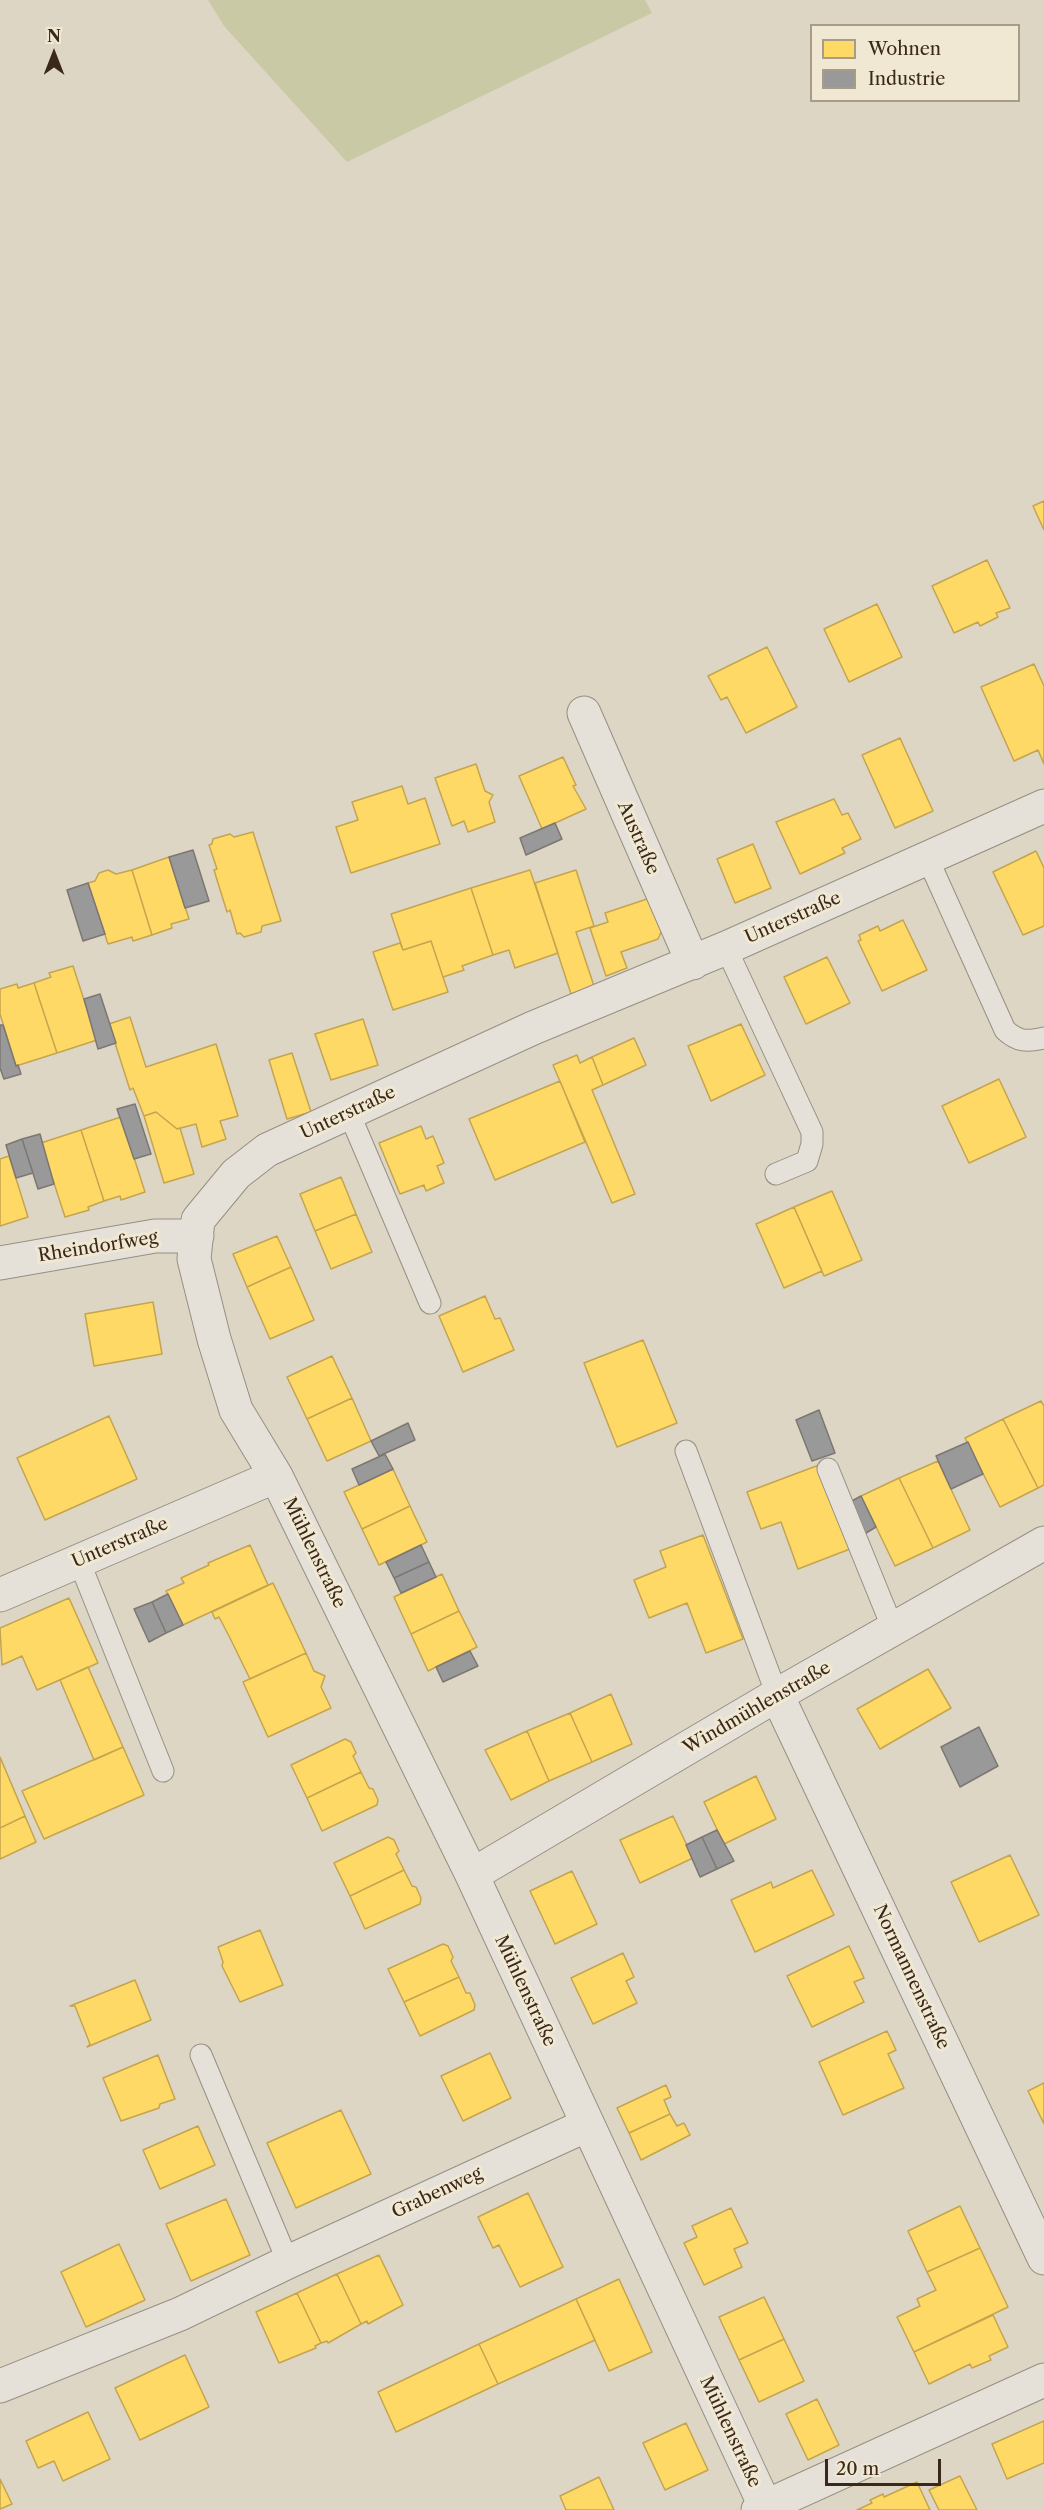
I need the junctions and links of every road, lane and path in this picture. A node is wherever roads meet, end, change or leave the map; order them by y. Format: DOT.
graph roads {
  1 [pos="584,713"];
  2 [pos="1044,806"];
  3 [pos="927,857"];
  4 [pos="726,948"];
  5 [pos="693,963"];
  6 [pos="1044,1038"];
  7 [pos="349,1113"];
  8 [pos="776,1174"];
  9 [pos="197,1236"];
  10 [pos="0,1263"];
  11 [pos="430,1303"];
  12 [pos="686,1450"];
  13 [pos="828,1469"];
  14 [pos="276,1476"];
  15 [pos="1044,1543"];
  16 [pos="79,1561"];
  17 [pos="0,1595"];
  18 [pos="893,1629"];
  19 [pos="777,1695"];
  20 [pos="163,1771"];
  21 [pos="472,1875"];
  22 [pos="201,2055"];
  23 [pos="587,2125"];
  24 [pos="1044,2258"];
  25 [pos="288,2262"];
  26 [pos="1044,2380"];
  27 [pos="0,2386"];
  28 [pos="763,2509"];
  1 -- 5 [label="street, Austraße"];
  2 -- 3 [label="street, Unterstraße"];
  3 -- 4 [label="street, Unterstraße"];
  3 -- 6 [label="lane"];
  4 -- 5 [label="street, Unterstraße"];
  4 -- 8 [label="lane"];
  5 -- 7 [label="street, Unterstraße"];
  7 -- 9 [label="street, Unterstraße"];
  7 -- 11 [label="lane"];
  9 -- 10 [label="street, Rheindorfweg"];
  9 -- 14 [label="street, Unterstraße"];
  12 -- 19 [label="lane"];
  13 -- 18 [label="lane"];
  14 -- 16 [label="street, Unterstraße"];
  14 -- 21 [label="street, Mühlenstraße"];
  15 -- 18 [label="street, Windmühlenstraße"];
  16 -- 17 [label="street, Unterstraße"];
  16 -- 20 [label="lane"];
  18 -- 19 [label="street, Windmühlenstraße"];
  19 -- 21 [label="street, Windmühlenstraße"];
  19 -- 24 [label="street, Normannenstraße"];
  21 -- 23 [label="street, Mühlenstraße"];
  22 -- 25 [label="lane"];
  23 -- 25 [label="street, Grabenweg"];
  23 -- 28 [label="street, Mühlenstraße"];
  25 -- 27 [label="street, Grabenweg"];
  26 -- 28 [label="street"];
}
